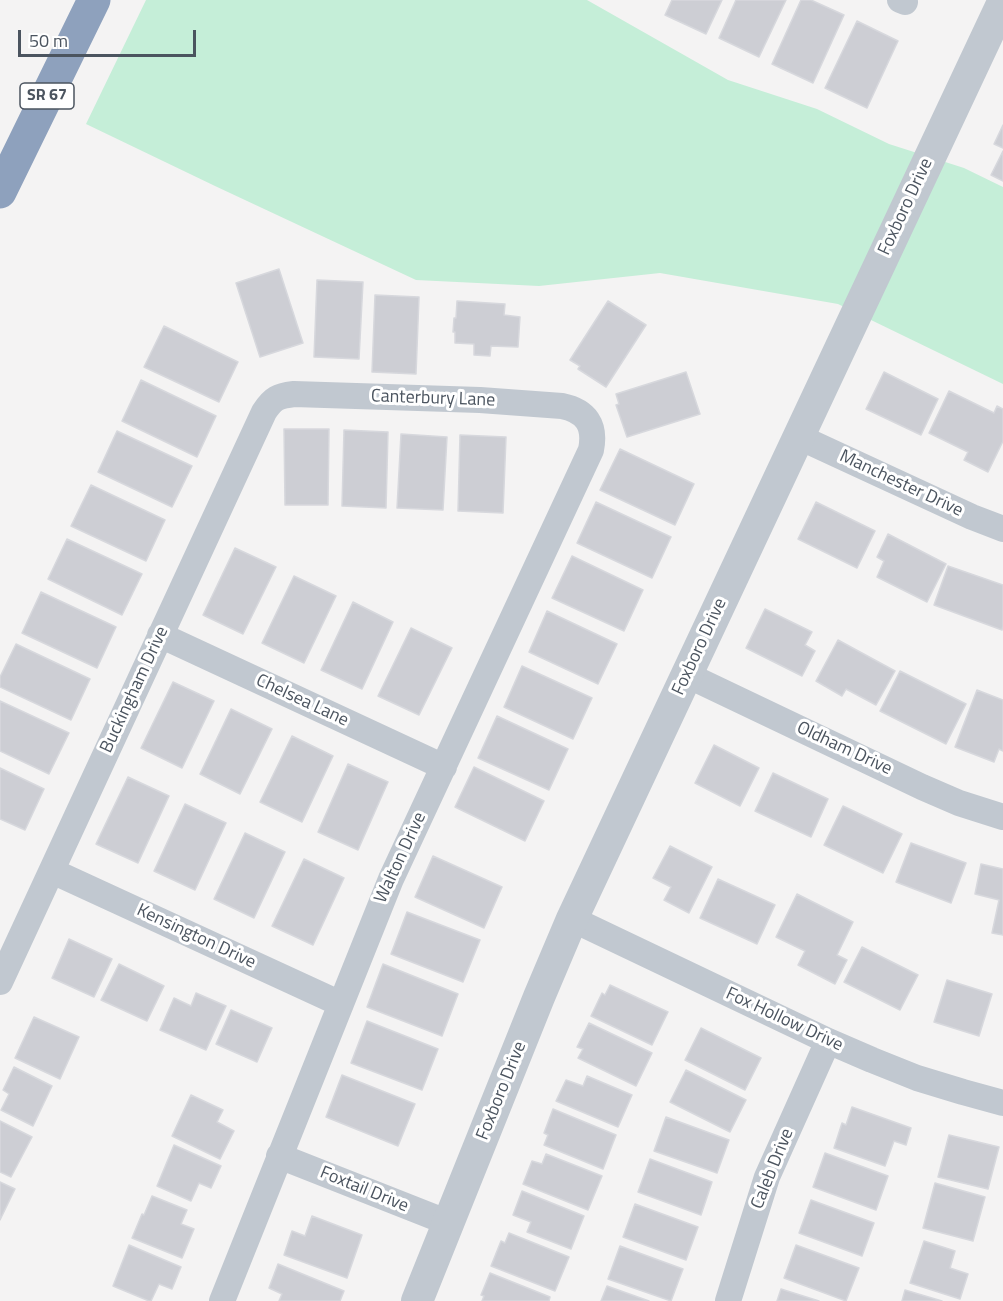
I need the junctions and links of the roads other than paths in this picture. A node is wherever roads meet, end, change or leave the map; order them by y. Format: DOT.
graph roads {
  1 [pos="94,0"];
  2 [pos="1003,2"];
  3 [pos="0,192"];
  4 [pos="273,399"];
  5 [pos="589,422"];
  6 [pos="799,437"];
  7 [pos="1003,529"];
  8 [pos="160,635"];
  9 [pos="687,675"];
  10 [pos="444,767"];
  11 [pos="1003,817"];
  12 [pos="52,871"];
  13 [pos="572,919"];
  14 [pos="0,982"];
  15 [pos="341,1004"];
  16 [pos="828,1041"];
  17 [pos="1003,1103"];
  18 [pos="279,1156"];
  19 [pos="449,1223"];
  20 [pos="222,1301"];
  21 [pos="417,1301"];
  22 [pos="728,1301"];
  1 -- 3 [label="highway, SR 67"];
  2 -- 6 [label="street, Foxboro Drive"];
  4 -- 5 [label="street, Canterbury Lane"];
  4 -- 8 [label="street, Buckingham Drive"];
  5 -- 10 [label="street, Walton Drive"];
  6 -- 7 [label="street, Manchester Drive"];
  6 -- 9 [label="street, Foxboro Drive"];
  8 -- 10 [label="street, Chelsea Lane"];
  8 -- 12 [label="street, Buckingham Drive"];
  9 -- 11 [label="street, Oldham Drive"];
  9 -- 13 [label="street, Foxboro Drive"];
  10 -- 15 [label="street, Walton Drive"];
  12 -- 14 [label="street, Buckingham Drive"];
  12 -- 15 [label="street, Kensington Drive"];
  13 -- 16 [label="street, Fox Hollow Drive"];
  13 -- 19 [label="street, Foxboro Drive"];
  15 -- 18 [label="street, Walton Drive"];
  16 -- 17 [label="street, Fox Hollow Drive"];
  16 -- 22 [label="street, Caleb Drive"];
  18 -- 19 [label="street, Foxtail Drive"];
  18 -- 20 [label="street, Walton Drive"];
  19 -- 21 [label="street, Foxboro Drive"];
}
